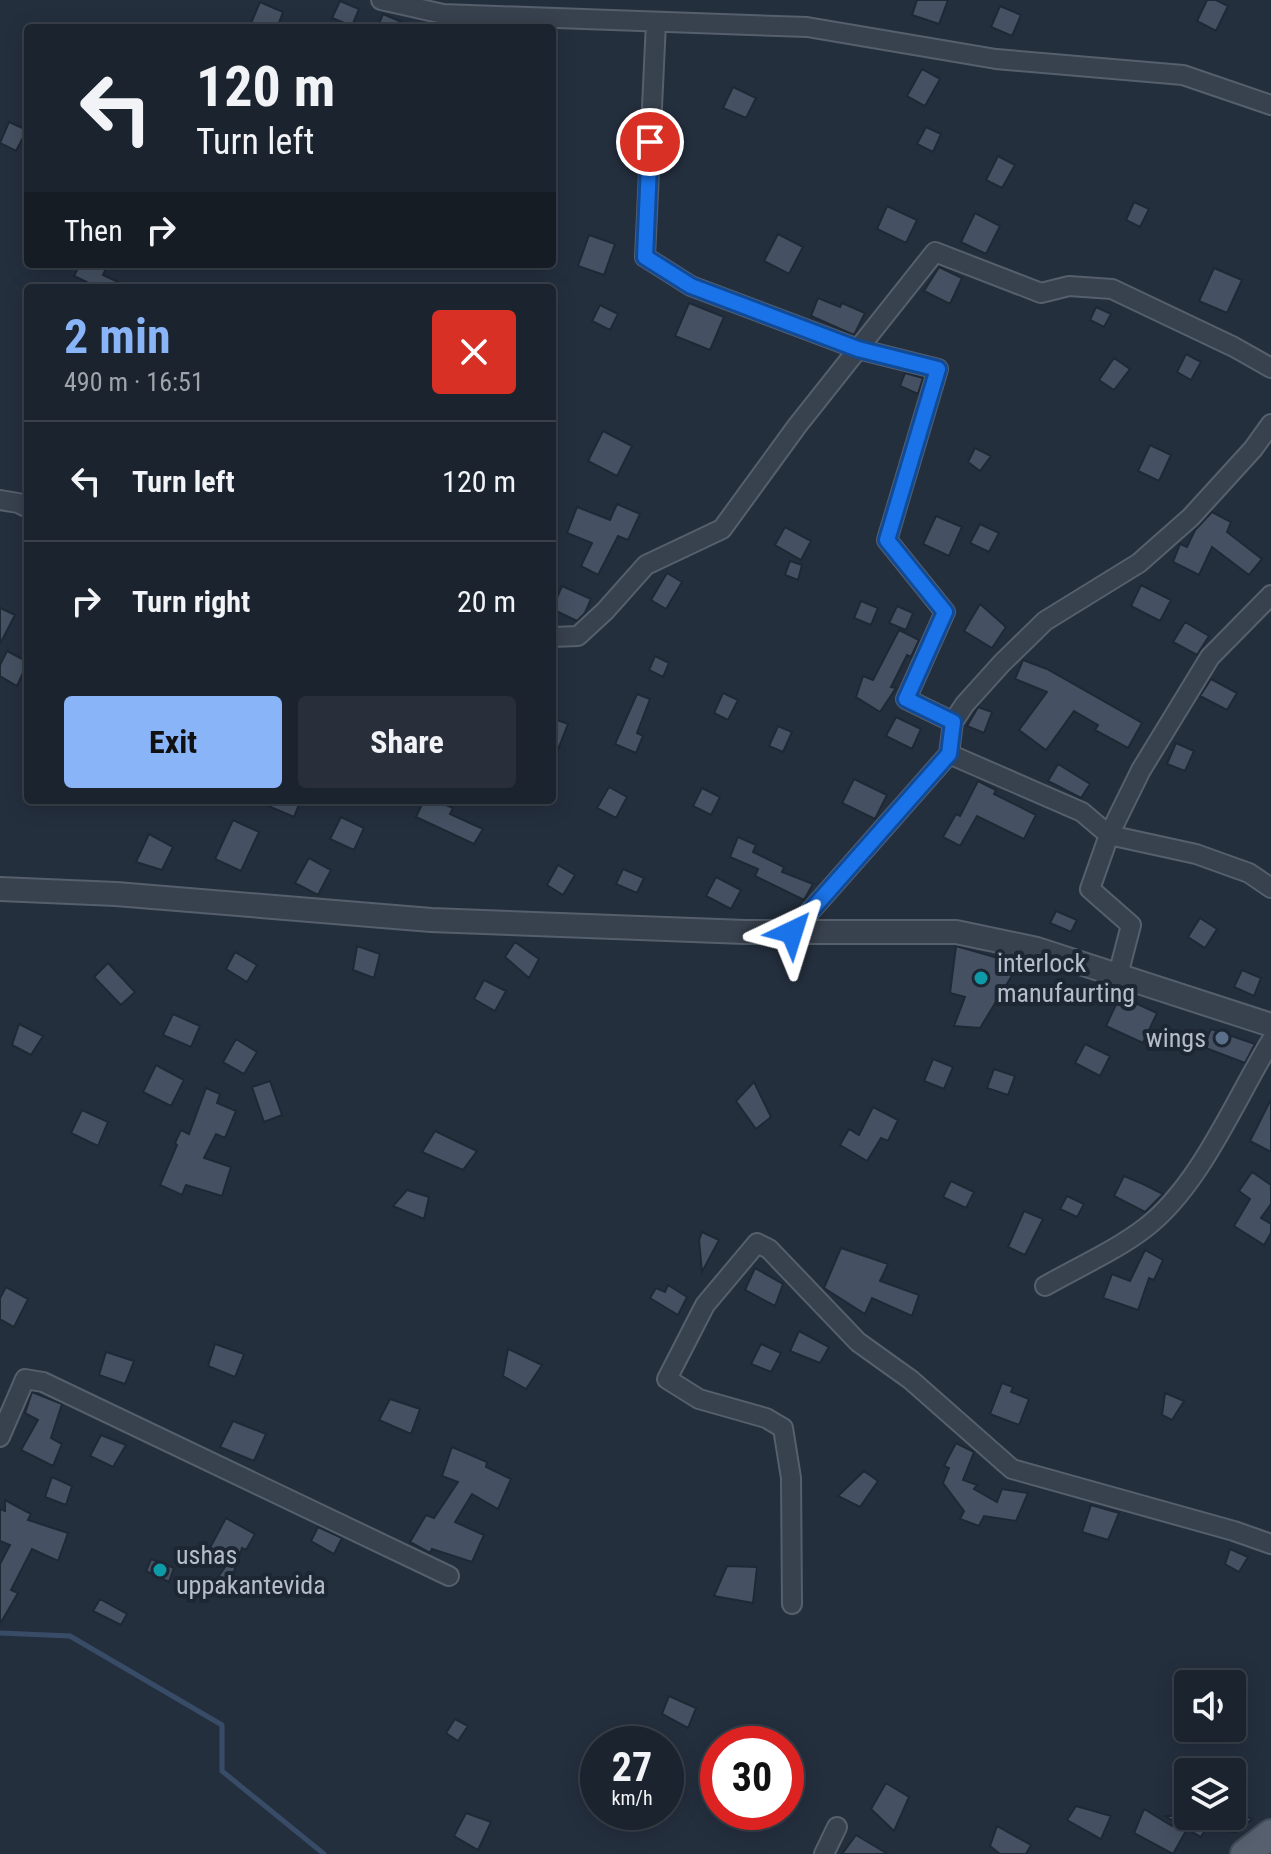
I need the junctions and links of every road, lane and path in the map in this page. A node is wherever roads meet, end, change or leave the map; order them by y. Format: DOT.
graph roads {
  1 [pos="381,0"];
  2 [pos="544,9"];
  3 [pos="656,22"];
  4 [pos="1271,105"];
  5 [pos="858,349"];
  6 [pos="1271,368"];
  7 [pos="1271,424"];
  8 [pos="0,500"];
  9 [pos="24,507"];
  10 [pos="1271,595"];
  11 [pos="556,637"];
  12 [pos="953,722"];
  13 [pos="949,754"];
  14 [pos="1109,835"];
  15 [pos="1271,888"];
  16 [pos="0,889"];
  17 [pos="792,932"];
  18 [pos="1118,975"];
  19 [pos="1271,1025"];
  20 [pos="1271,1041"];
  21 [pos="1045,1286"];
  22 [pos="0,1437"];
  23 [pos="1271,1544"];
  24 [pos="449,1576"];
  25 [pos="792,1604"];
  26 [pos="837,1827"];
  27 [pos="1271,1837"];
  28 [pos="824,1854"];
  29 [pos="1245,1854"];
  30 [pos="1266,1854"];
  1 -- 2 [label="street"];
  2 -- 3 [label="street"];
  3 -- 4 [label="street"];
  3 -- 5 [label="street"];
  5 -- 6 [label="street"];
  5 -- 11 [label="street"];
  5 -- 12 [label="street"];
  7 -- 12 [label="street"];
  8 -- 9 [label="street"];
  10 -- 14 [label="street"];
  12 -- 13 [label="street"];
  13 -- 14 [label="street"];
  13 -- 17 [label="street"];
  14 -- 15 [label="street"];
  14 -- 18 [label="street"];
  16 -- 17 [label="street"];
  17 -- 18 [label="street"];
  18 -- 19 [label="street"];
  20 -- 21 [label="street"];
  22 -- 24 [label="street"];
  23 -- 25 [label="street"];
  26 -- 28 [label="street"];
  27 -- 29 [label="main road"];
  27 -- 30 [label="street"];
}
